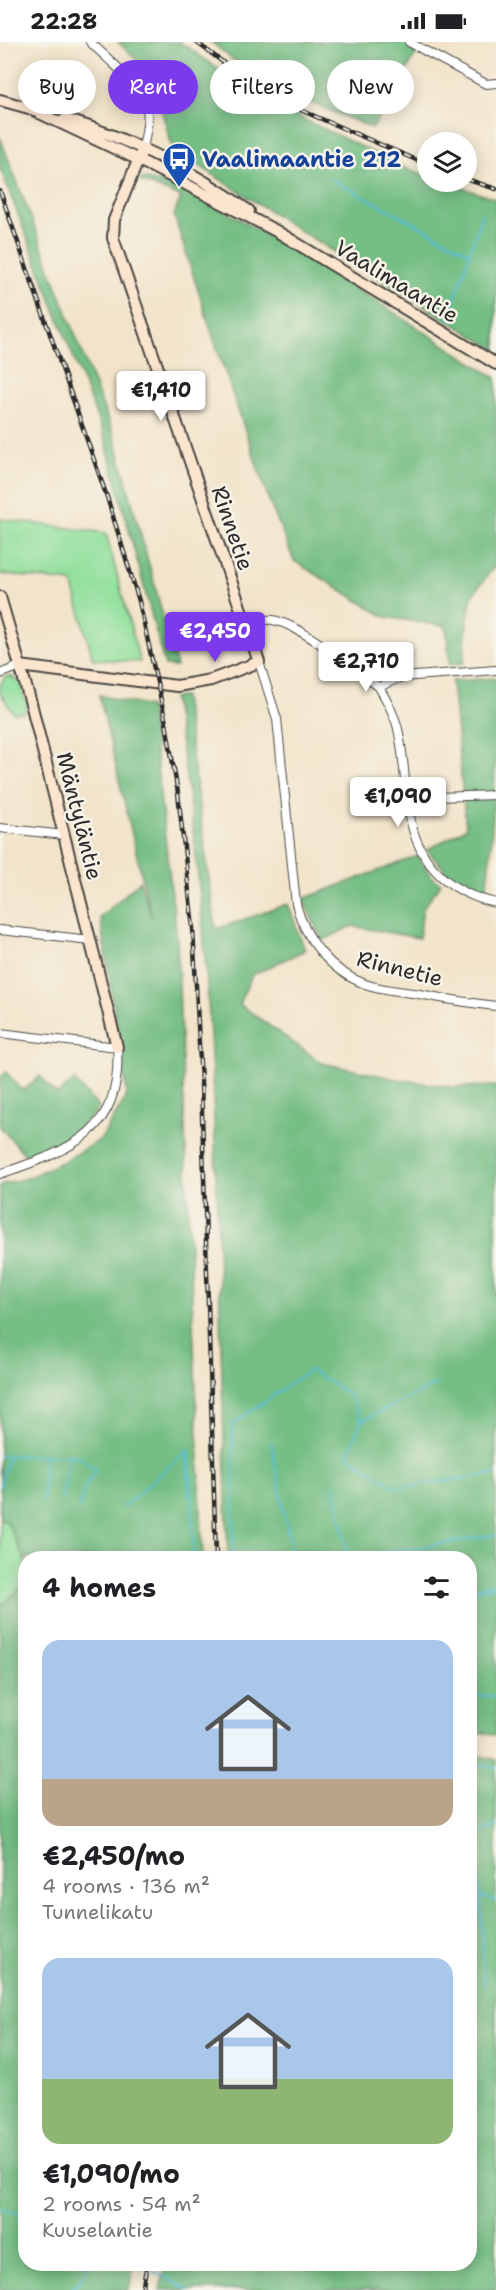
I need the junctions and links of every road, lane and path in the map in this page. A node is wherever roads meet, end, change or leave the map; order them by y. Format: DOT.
graph roads {
  1 [pos="90,42"];
  2 [pos="409,42"];
  3 [pos="496,83"];
  4 [pos="0,100"];
  5 [pos="18,105"];
  6 [pos="44,114"];
  7 [pos="50,114"];
  8 [pos="143,148"];
  9 [pos="140,160"];
  10 [pos="278,232"];
  11 [pos="496,364"];
  12 [pos="0,597"];
  13 [pos="246,623"];
  14 [pos="259,662"];
  15 [pos="20,666"];
  16 [pos="496,670"];
  17 [pos="0,674"];
  18 [pos="379,687"];
  19 [pos="496,795"];
  20 [pos="406,798"];
  21 [pos="0,828"];
  22 [pos="64,835"];
  23 [pos="496,903"];
  24 [pos="0,930"];
  25 [pos="92,940"];
  26 [pos="496,1006"];
  27 [pos="0,1033"];
  28 [pos="117,1047"];
  29 [pos="0,1174"];
  1 -- 8 [label="street"];
  2 -- 3 [label="street"];
  4 -- 5 [label="street, Vaalimaantie"];
  6 -- 9 [label="street, Vaalimaantie"];
  7 -- 8 [label="street, Vaalimaantie"];
  8 -- 9 [label="street, Rinnetie"];
  8 -- 10 [label="street, Vaalimaantie"];
  9 -- 10 [label="street, Vaalimaantie"];
  9 -- 13 [label="street, Rinnetie"];
  10 -- 11 [label="street, Vaalimaantie"];
  12 -- 15 [label="street, Mäntyläntie"];
  13 -- 14 [label="street, Rinnetie"];
  13 -- 18 [label="street"];
  14 -- 15 [label="street"];
  14 -- 26 [label="street, Rinnetie"];
  15 -- 17 [label="street"];
  15 -- 22 [label="street, Mäntyläntie"];
  16 -- 18 [label="street"];
  18 -- 20 [label="street"];
  19 -- 20 [label="street"];
  20 -- 23 [label="street"];
  21 -- 22 [label="street"];
  22 -- 25 [label="street, Mäntyläntie"];
  24 -- 25 [label="street"];
  25 -- 28 [label="street, Mäntyläntie"];
  27 -- 28 [label="street"];
  28 -- 29 [label="street"];
}
